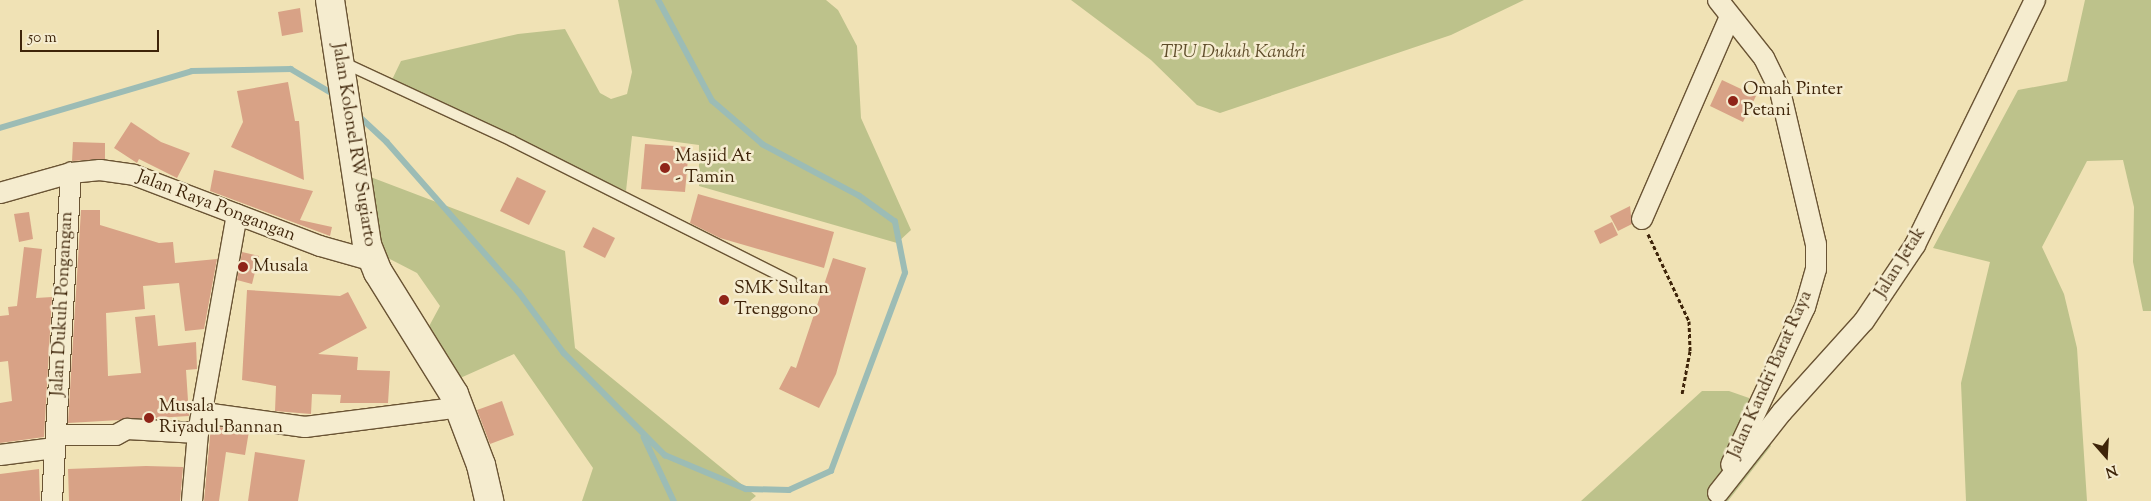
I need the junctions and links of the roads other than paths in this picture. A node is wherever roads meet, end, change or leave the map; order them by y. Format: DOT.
graph roads {
  1 [pos="330,0"];
  2 [pos="1718,0"];
  3 [pos="2035,0"];
  4 [pos="1730,17"];
  5 [pos="339,61"];
  6 [pos="71,173"];
  7 [pos="0,193"];
  8 [pos="237,214"];
  9 [pos="1642,219"];
  10 [pos="373,261"];
  11 [pos="792,282"];
  12 [pos="461,407"];
  13 [pos="204,413"];
  14 [pos="198,433"];
  15 [pos="56,442"];
  16 [pos="0,455"];
  17 [pos="1717,497"];
  18 [pos="52,501"];
  19 [pos="192,501"];
  20 [pos="489,501"];
  1 -- 5 [label="main road, Jalan Kolonel RW Sugiarto"];
  2 -- 4 [label="street, Jalan Kandri Barat Raya"];
  3 -- 17 [label="street, Jalan Jetak"];
  4 -- 9 [label="street"];
  4 -- 17 [label="street, Jalan Kandri Barat Raya"];
  5 -- 10 [label="main road, Jalan Kolonel RW Sugiarto"];
  5 -- 11 [label="lane"];
  6 -- 7 [label="street, Jalan Raya Pongangan"];
  6 -- 8 [label="street, Jalan Raya Pongangan"];
  6 -- 15 [label="street, Jalan Dukuh Pongangan"];
  8 -- 10 [label="street, Jalan Raya Pongangan"];
  8 -- 13 [label="street"];
  10 -- 12 [label="main road, Jalan Kolonel RW Sugiarto"];
  12 -- 13 [label="street"];
  12 -- 20 [label="main road, Jalan Kolonel RW Sugiarto"];
  13 -- 14 [label="street"];
  14 -- 15 [label="street"];
  14 -- 19 [label="street"];
  15 -- 16 [label="street"];
  15 -- 18 [label="street, Jalan Dukuh Pongangan"];
}
